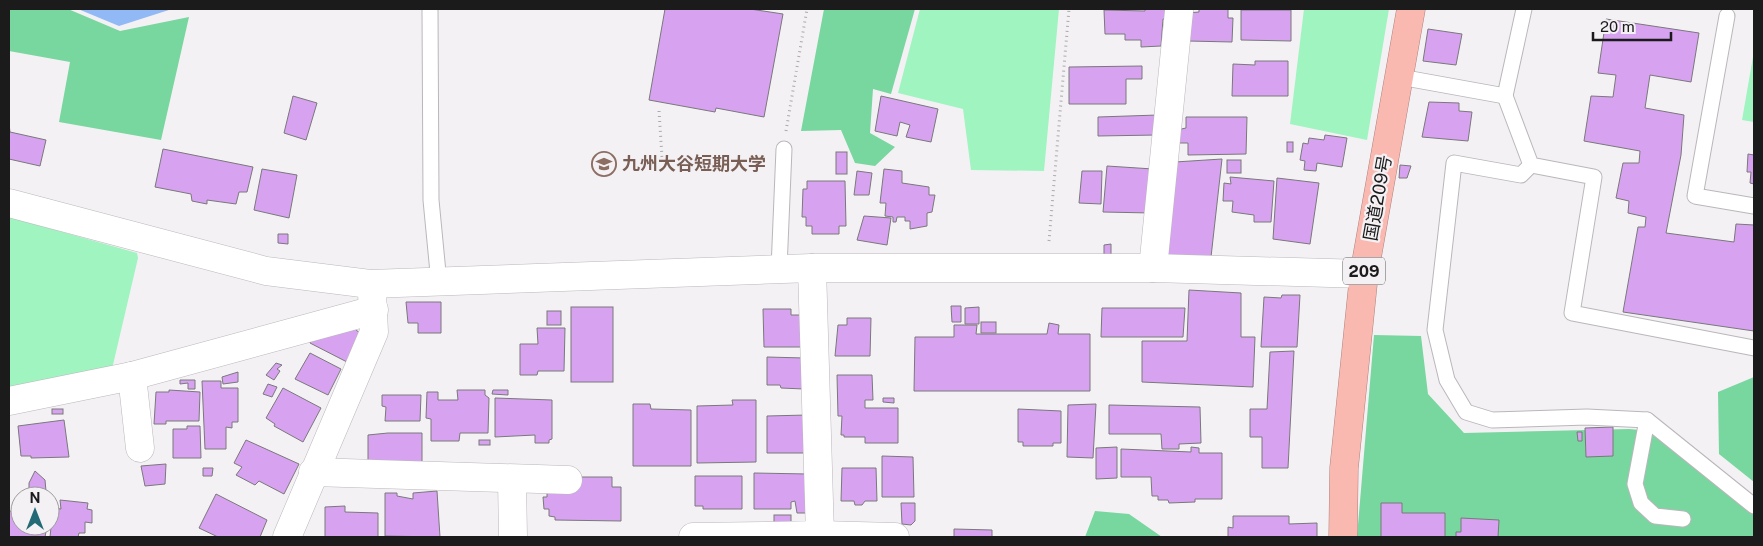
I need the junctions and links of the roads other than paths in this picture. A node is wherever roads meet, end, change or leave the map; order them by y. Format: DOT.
graph roads {
  1 [pos="430,9"];
  2 [pos="1411,9"];
  3 [pos="1524,9"];
  4 [pos="1179,11"];
  5 [pos="1727,16"];
  6 [pos="1400,76"];
  7 [pos="1505,96"];
  8 [pos="784,149"];
  9 [pos="1531,165"];
  10 [pos="9,203"];
  11 [pos="1754,206"];
  12 [pos="812,268"];
  13 [pos="1153,268"];
  14 [pos="779,269"];
  15 [pos="1364,274"];
  16 [pos="439,283"];
  17 [pos="372,297"];
  18 [pos="1754,348"];
  19 [pos="132,376"];
  20 [pos="9,401"];
  21 [pos="1647,420"];
  22 [pos="140,448"];
  23 [pos="313,472"];
  24 [pos="512,480"];
  25 [pos="568,480"];
  26 [pos="1754,506"];
  27 [pos="1683,519"];
  28 [pos="820,535"];
  29 [pos="287,537"];
  30 [pos="514,537"];
  31 [pos="693,537"];
  32 [pos="895,537"];
  33 [pos="1343,537"];
  1 -- 16 [label="lane"];
  2 -- 6 [label="highway, 国道209号 / 209"];
  3 -- 7 [label="lane"];
  4 -- 13 [label="street"];
  5 -- 11 [label="lane"];
  6 -- 7 [label="lane"];
  6 -- 15 [label="highway, 国道209号 / 209"];
  7 -- 9 [label="lane"];
  8 -- 14 [label="lane"];
  9 -- 18 [label="lane"];
  9 -- 21 [label="lane"];
  10 -- 17 [label="street"];
  12 -- 13 [label="street"];
  12 -- 14 [label="street"];
  12 -- 28 [label="street"];
  13 -- 15 [label="street"];
  14 -- 16 [label="street"];
  15 -- 33 [label="highway, 国道209号 / 209"];
  16 -- 17 [label="street"];
  17 -- 19 [label="street"];
  17 -- 23 [label="street"];
  19 -- 20 [label="street"];
  19 -- 22 [label="street"];
  21 -- 26 [label="lane"];
  21 -- 27 [label="lane"];
  23 -- 24 [label="street"];
  23 -- 29 [label="street"];
  24 -- 25 [label="street"];
  24 -- 30 [label="street"];
  28 -- 31 [label="street"];
  28 -- 32 [label="street"];
}
